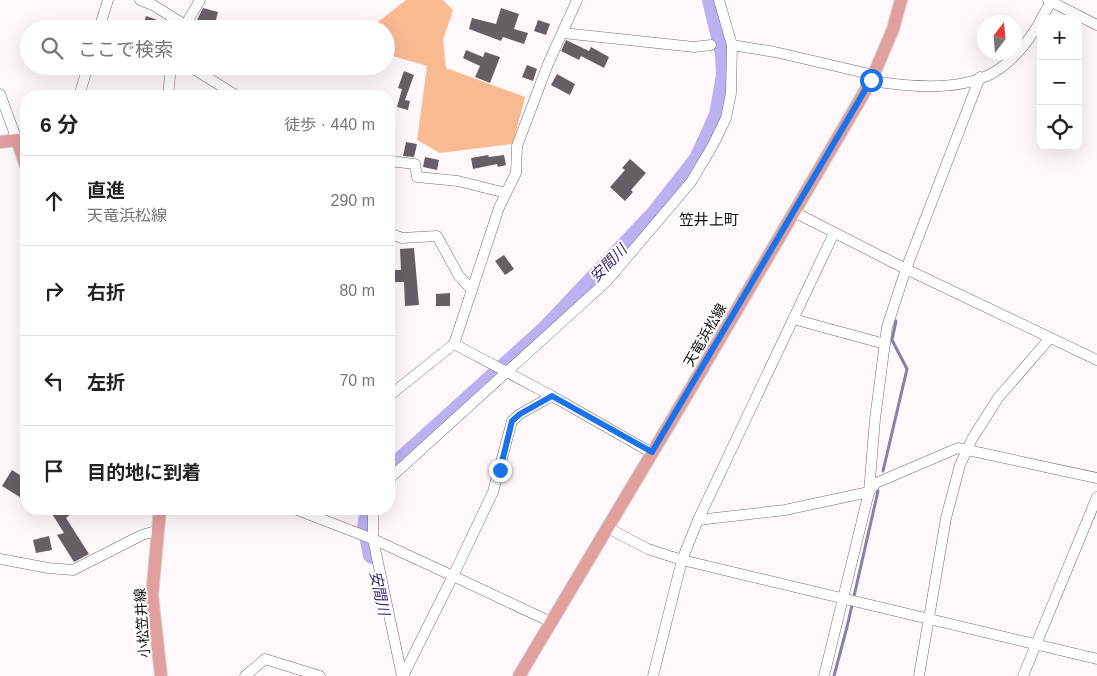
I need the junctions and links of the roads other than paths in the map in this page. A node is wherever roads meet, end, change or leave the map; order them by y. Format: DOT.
graph roads {
  1 [pos="108,0"];
  2 [pos="140,0"];
  3 [pos="200,0"];
  4 [pos="577,0"];
  5 [pos="719,0"];
  6 [pos="901,0"];
  7 [pos="1050,1"];
  8 [pos="1043,15"];
  9 [pos="102,20"];
  10 [pos="174,20"];
  11 [pos="188,20"];
  12 [pos="1097,25"];
  13 [pos="1037,26"];
  14 [pos="563,33"];
  15 [pos="711,45"];
  16 [pos="732,46"];
  17 [pos="85,75"];
  18 [pos="170,75"];
  19 [pos="203,75"];
  20 [pos="872,78"];
  21 [pos="980,78"];
  22 [pos="81,90"];
  23 [pos="169,90"];
  24 [pos="227,90"];
  25 [pos="0,94"];
  26 [pos="18,140"];
  27 [pos="0,142"];
  28 [pos="20,146"];
  29 [pos="395,162"];
  30 [pos="506,193"];
  31 [pos="794,212"];
  32 [pos="834,233"];
  33 [pos="395,235"];
  34 [pos="906,269"];
  35 [pos="472,290"];
  36 [pos="793,319"];
  37 [pos="1050,338"];
  38 [pos="454,344"];
  39 [pos="885,344"];
  40 [pos="1097,360"];
  41 [pos="503,370"];
  42 [pos="395,391"];
  43 [pos="552,396"];
  44 [pos="968,450"];
  45 [pos="652,452"];
  46 [pos="395,473"];
  47 [pos="1097,478"];
  48 [pos="869,492"];
  49 [pos="1097,497"];
  50 [pos="162,515"];
  51 [pos="310,515"];
  52 [pos="372,515"];
  53 [pos="698,520"];
  54 [pos="608,528"];
  55 [pos="159,530"];
  56 [pos="370,538"];
  57 [pos="0,559"];
  58 [pos="682,560"];
  59 [pos="453,576"];
  60 [pos="846,599"];
  61 [pos="929,619"];
  62 [pos="551,622"];
  63 [pos="1034,644"];
  64 [pos="1097,659"];
  65 [pos="162,676"];
  66 [pos="246,676"];
  67 [pos="320,676"];
  68 [pos="403,676"];
  69 [pos="521,676"];
  70 [pos="653,676"];
  71 [pos="824,676"];
  72 [pos="919,676"];
  73 [pos="1023,676"];
  1 -- 9 [label="street"];
  2 -- 10 [label="street"];
  3 -- 11 [label="street"];
  4 -- 14 [label="street"];
  5 -- 16 [label="street"];
  6 -- 20 [label="main road, 天竜浜松線"];
  7 -- 8 [label="street"];
  7 -- 12 [label="street"];
  13 -- 21 [label="street"];
  14 -- 15 [label="street"];
  14 -- 30 [label="street"];
  16 -- 20 [label="street"];
  16 -- 41 [label="street"];
  17 -- 22 [label="street"];
  18 -- 23 [label="street"];
  19 -- 24 [label="street"];
  20 -- 21 [label="street"];
  20 -- 31 [label="main road, 天竜浜松線"];
  21 -- 34 [label="street"];
  25 -- 26 [label="street"];
  26 -- 27 [label="main road"];
  26 -- 28 [label="main road"];
  29 -- 30 [label="street"];
  30 -- 35 [label="street"];
  31 -- 32 [label="street"];
  31 -- 45 [label="main road, 天竜浜松線"];
  32 -- 34 [label="street"];
  32 -- 36 [label="street"];
  33 -- 35 [label="street"];
  34 -- 37 [label="street"];
  34 -- 39 [label="street"];
  35 -- 38 [label="street"];
  36 -- 39 [label="street"];
  36 -- 53 [label="street"];
  37 -- 40 [label="street"];
  37 -- 44 [label="street"];
  38 -- 41 [label="street"];
  38 -- 42 [label="street"];
  39 -- 48 [label="street"];
  41 -- 43 [label="street"];
  41 -- 46 [label="street"];
  43 -- 45 [label="street"];
  43 -- 59 [label="street"];
  44 -- 47 [label="street"];
  44 -- 48 [label="street"];
  44 -- 61 [label="street"];
  45 -- 54 [label="main road, 天竜浜松線"];
  48 -- 53 [label="street"];
  48 -- 60 [label="street"];
  49 -- 63 [label="street"];
  50 -- 55 [label="main road, 小松笠井線"];
  51 -- 56 [label="street"];
  52 -- 56 [label="street"];
  53 -- 58 [label="street"];
  54 -- 58 [label="street"];
  54 -- 62 [label="main road, 天竜浜松線"];
  55 -- 57 [label="street"];
  55 -- 65 [label="main road, 小松笠井線"];
  56 -- 59 [label="street"];
  56 -- 68 [label="street"];
  58 -- 60 [label="street"];
  58 -- 70 [label="street"];
  59 -- 62 [label="street"];
  59 -- 68 [label="street"];
  60 -- 61 [label="street"];
  60 -- 71 [label="street"];
  61 -- 63 [label="street"];
  61 -- 72 [label="street"];
  62 -- 69 [label="main road, 天竜浜松線"];
  63 -- 64 [label="street"];
  63 -- 73 [label="street"];
  66 -- 67 [label="street"];
}
